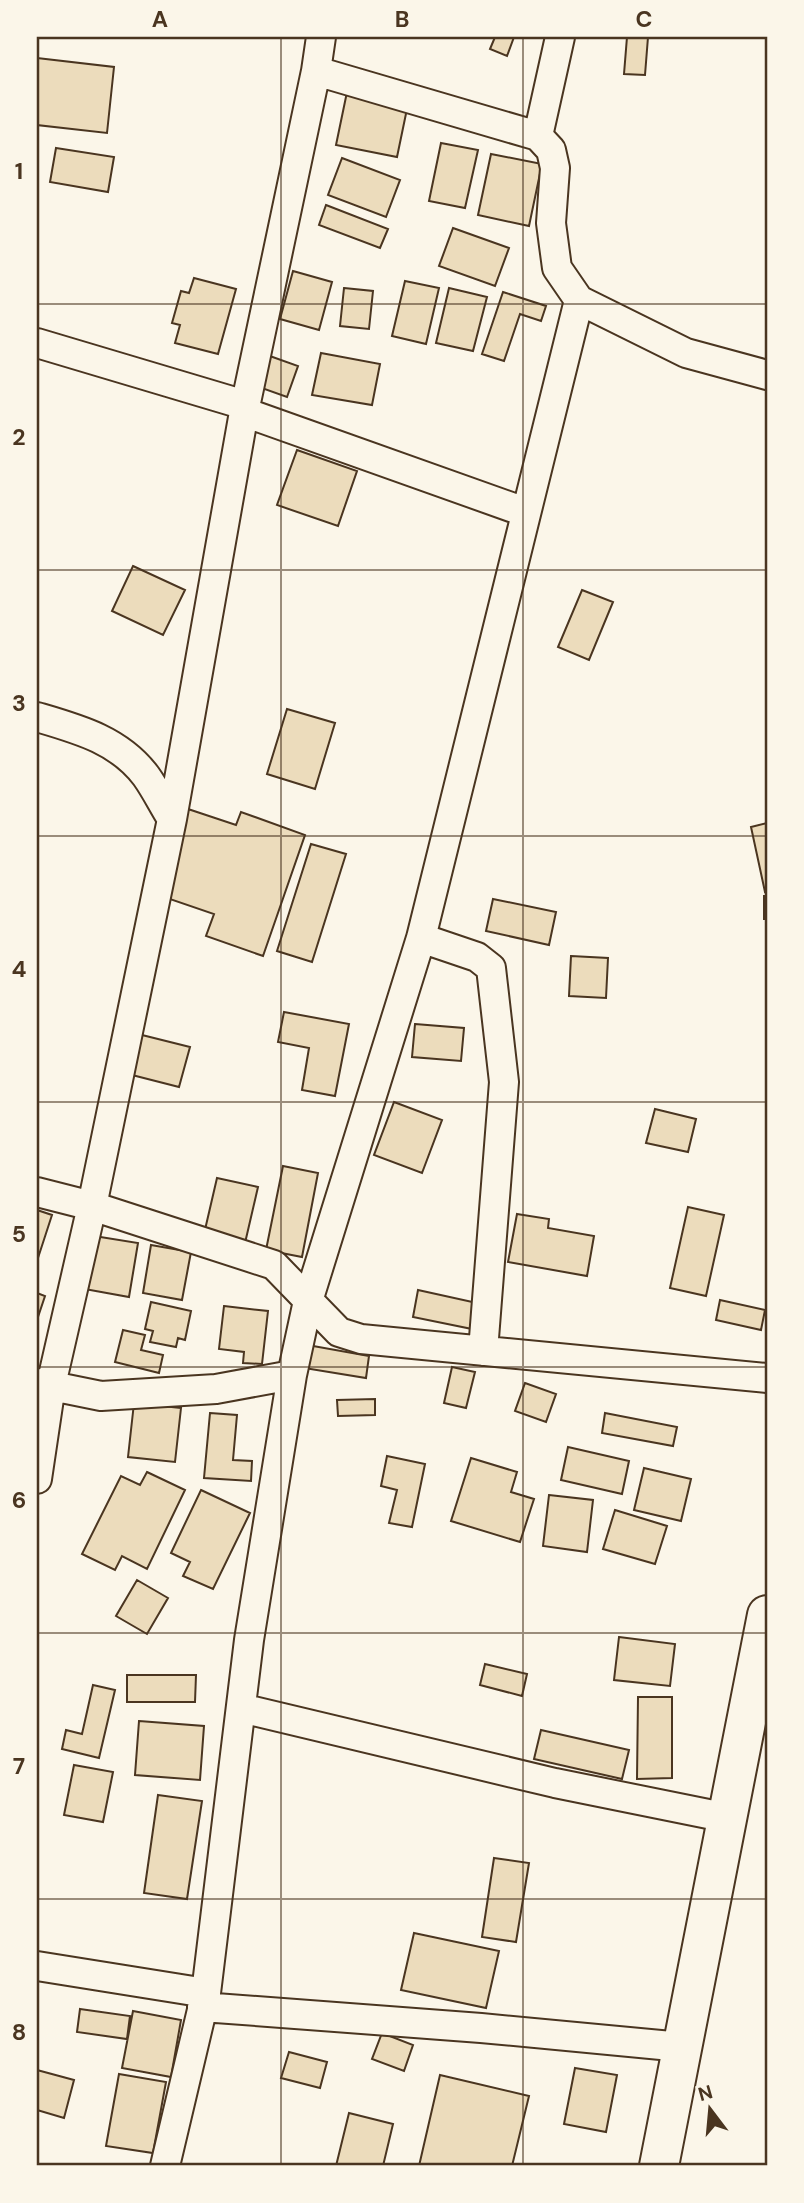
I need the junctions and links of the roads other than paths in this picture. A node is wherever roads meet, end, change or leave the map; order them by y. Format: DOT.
graph roads {
  1 [pos="320,37"];
  2 [pos="560,37"];
  3 [pos="316,71"];
  4 [pos="538,136"];
  5 [pos="579,300"];
  6 [pos="37,343"];
  7 [pos="767,375"];
  8 [pos="245,408"];
  9 [pos="525,512"];
  10 [pos="37,717"];
  11 [pos="172,819"];
  12 [pos="421,938"];
  13 [pos="37,1192"];
  14 [pos="92,1206"];
  15 [pos="308,1301"];
  16 [pos="483,1351"];
  17 [pos="292,1374"];
  18 [pos="767,1378"];
  19 [pos="44,1384"];
  20 [pos="37,1479"];
  21 [pos="767,1615"];
  22 [pos="241,1708"];
  23 [pos="728,1818"];
  24 [pos="37,1966"];
  25 [pos="204,2000"];
  26 [pos="682,2047"];
  27 [pos="165,2166"];
  28 [pos="659,2166"];
  1 -- 3 [label="street"];
  2 -- 4 [label="street"];
  3 -- 4 [label="street"];
  3 -- 8 [label="street"];
  4 -- 5 [label="street"];
  5 -- 7 [label="street"];
  5 -- 9 [label="street"];
  6 -- 8 [label="street"];
  8 -- 9 [label="street"];
  8 -- 11 [label="street"];
  9 -- 12 [label="street"];
  10 -- 11 [label="street"];
  11 -- 14 [label="street"];
  12 -- 15 [label="street"];
  12 -- 16 [label="street"];
  13 -- 14 [label="street"];
  14 -- 15 [label="street"];
  14 -- 19 [label="street"];
  15 -- 16 [label="street"];
  15 -- 17 [label="street"];
  16 -- 18 [label="street"];
  17 -- 19 [label="street"];
  17 -- 22 [label="street"];
  19 -- 20 [label="street"];
  21 -- 23 [label="main road"];
  22 -- 23 [label="street"];
  22 -- 25 [label="street"];
  23 -- 26 [label="main road"];
  24 -- 25 [label="street"];
  25 -- 26 [label="street"];
  25 -- 27 [label="street"];
  26 -- 28 [label="main road"];
}
